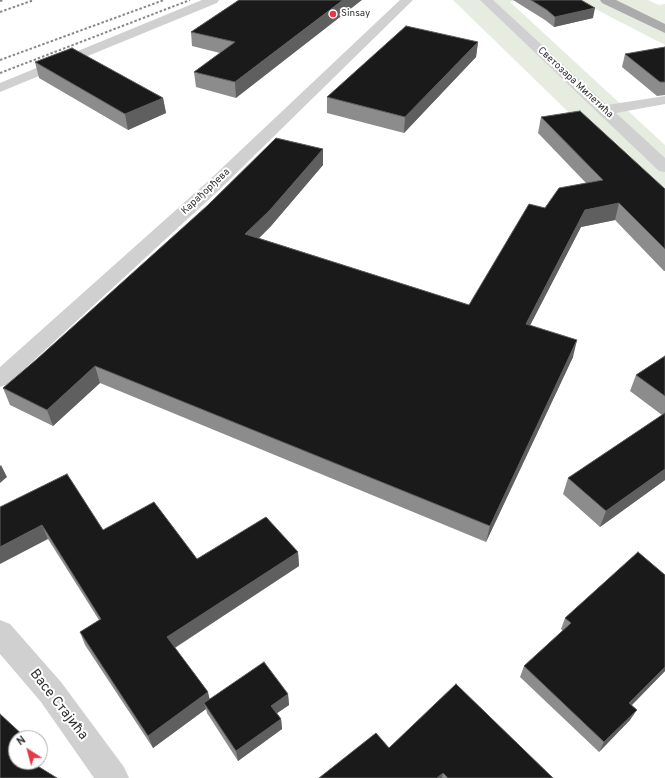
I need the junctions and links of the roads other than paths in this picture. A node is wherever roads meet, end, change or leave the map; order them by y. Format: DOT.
graph roads {
  1 [pos="213,0"];
  2 [pos="407,0"];
  3 [pos="486,0"];
  4 [pos="606,0"];
  5 [pos="665,29"];
  6 [pos="0,88"];
  7 [pos="665,100"];
  8 [pos="604,110"];
  9 [pos="665,167"];
  10 [pos="0,379"];
  11 [pos="0,633"];
  12 [pos="113,778"];
  1 -- 6 [label="street"];
  2 -- 10 [label="street, Карађорђева"];
  3 -- 8 [label="street, Светозара Милетића"];
  4 -- 5 [label="main road"];
  7 -- 8 [label="street"];
  8 -- 9 [label="street, Светозара Милетића"];
  11 -- 12 [label="street, Васе Стајића"];
}
